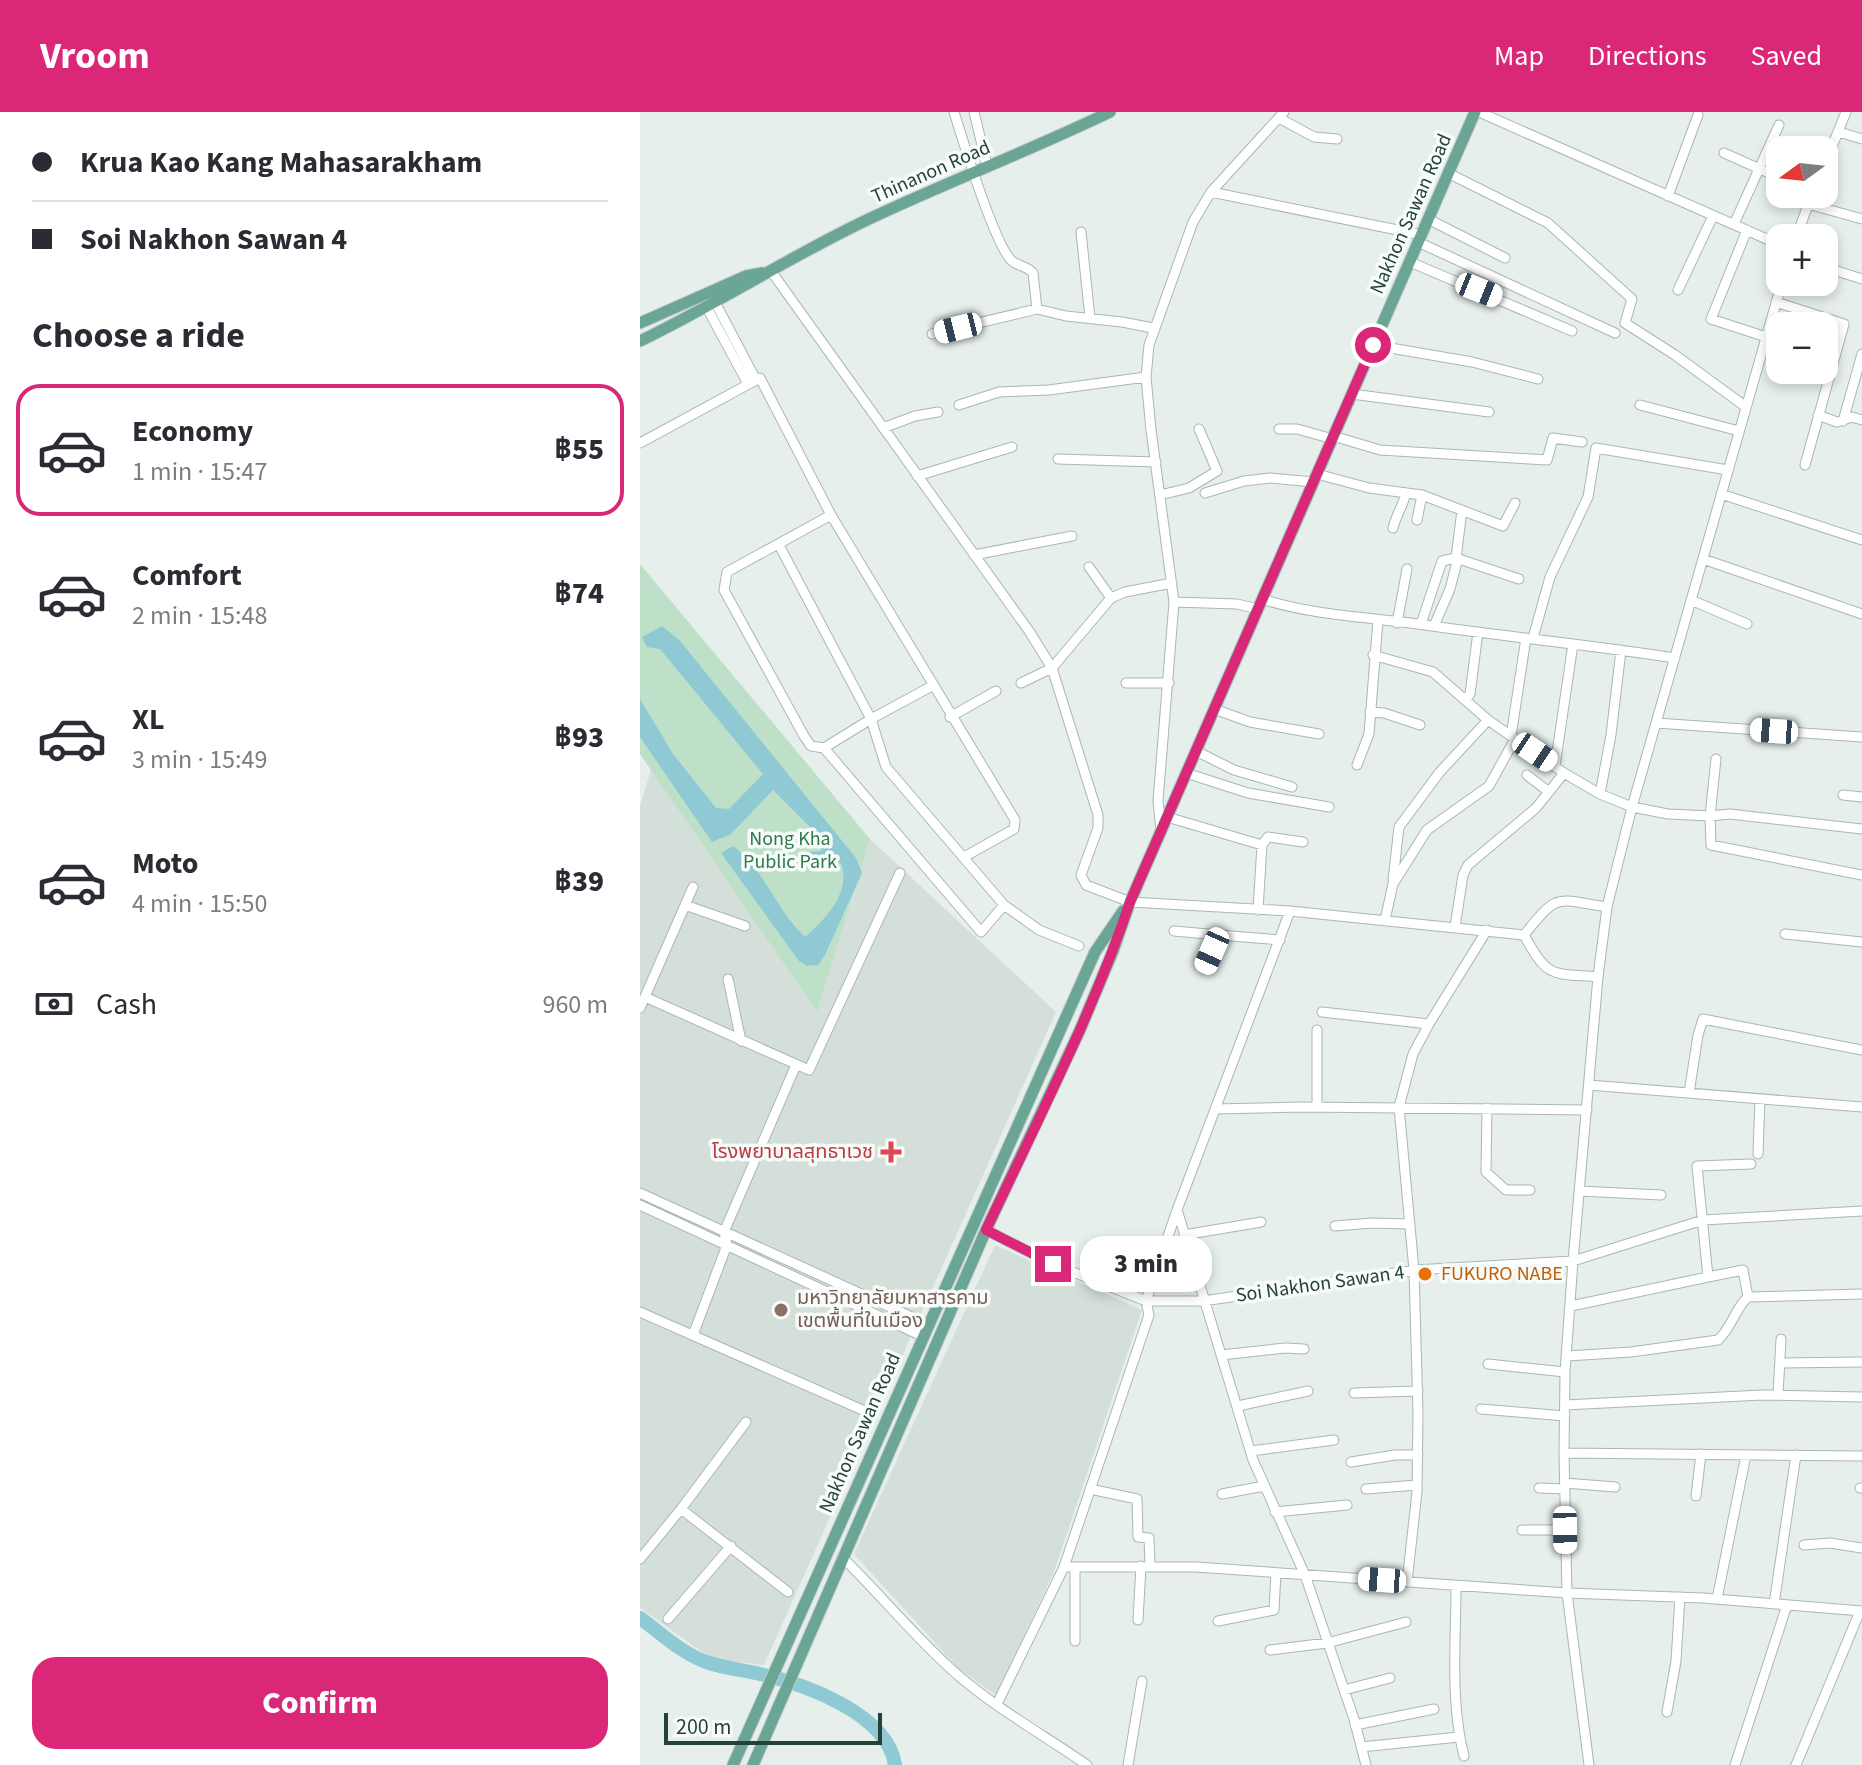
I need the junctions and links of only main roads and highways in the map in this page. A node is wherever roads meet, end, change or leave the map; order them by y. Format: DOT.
graph roads {
  1 [pos="1110,112"];
  2 [pos="1477,112"];
  3 [pos="771,271"];
  4 [pos="688,302"];
  5 [pos="694,315"];
  6 [pos="640,323"];
  7 [pos="640,341"];
  8 [pos="1130,902"];
  9 [pos="1099,944"];
  10 [pos="1113,951"];
  11 [pos="851,1497"];
  12 [pos="866,1503"];
  13 [pos="733,1765"];
  14 [pos="753,1765"];
  1 -- 3 [label="main road, Thinanon Road"];
  2 -- 8 [label="main road, Nakhon Sawan Road"];
  3 -- 4 [label="main road, Thinanon Road"];
  3 -- 5 [label="main road, Thinanon Road"];
  4 -- 5 [label="main road"];
  4 -- 6 [label="main road, Thinanon Road"];
  5 -- 7 [label="main road, Thinanon Road"];
  8 -- 9 [label="main road, Nakhon Sawan Road"];
  8 -- 10 [label="main road, Nakhon Sawan Road"];
  9 -- 10 [label="main road"];
  9 -- 11 [label="main road, Nakhon Sawan Road"];
  10 -- 12 [label="main road, Nakhon Sawan Road"];
  11 -- 12 [label="main road"];
  11 -- 13 [label="main road, Nakhon Sawan Road"];
  12 -- 14 [label="main road, Nakhon Sawan Road"];
}
